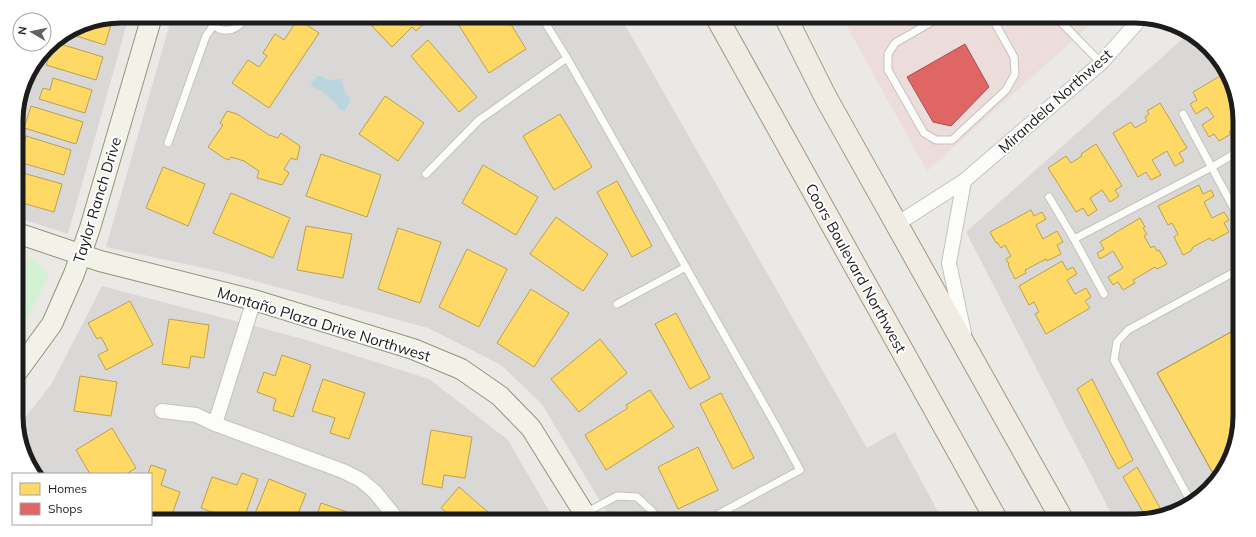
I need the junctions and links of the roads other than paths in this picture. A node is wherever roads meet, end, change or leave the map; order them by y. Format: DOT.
graph roads {
  1 [pos="150,23"];
  2 [pos="211,23"];
  3 [pos="242,23"];
  4 [pos="545,23"];
  5 [pos="720,23"];
  6 [pos="788,23"];
  7 [pos="930,23"];
  8 [pos="995,23"];
  9 [pos="1062,23"];
  10 [pos="1137,23"];
  11 [pos="213,26"];
  12 [pos="567,58"];
  13 [pos="1101,63"];
  14 [pos="1182,114"];
  15 [pos="168,143"];
  16 [pos="1233,155"];
  17 [pos="1212,167"];
  18 [pos="426,174"];
  19 [pos="964,181"];
  20 [pos="1049,197"];
  21 [pos="1233,207"];
  22 [pos="897,224"];
  23 [pos="23,235"];
  24 [pos="1074,239"];
  25 [pos="81,254"];
  26 [pos="686,267"];
  27 [pos="1233,273"];
  28 [pos="1104,294"];
  29 [pos="254,300"];
  30 [pos="617,304"];
  31 [pos="968,351"];
  32 [pos="23,364"];
  33 [pos="162,411"];
  34 [pos="215,424"];
  35 [pos="1188,497"];
  36 [pos="393,514"];
  37 [pos="585,514"];
  38 [pos="591,514"];
  39 [pos="654,514"];
  40 [pos="719,514"];
  41 [pos="993,514"];
  42 [pos="1059,514"];
  1 -- 25 [label="street, Taylor Ranch Drive"];
  2 -- 11 [label="lane"];
  3 -- 11 [label="lane"];
  4 -- 12 [label="lane"];
  5 -- 41 [label="main road, Coors Boulevard Northwest"];
  6 -- 22 [label="main road"];
  7 -- 8 [label="lane"];
  9 -- 13 [label="lane"];
  10 -- 13 [label="street, Mirandela Northwest"];
  11 -- 15 [label="lane"];
  12 -- 18 [label="lane"];
  12 -- 26 [label="lane"];
  13 -- 19 [label="street, Mirandela Northwest"];
  14 -- 17 [label="lane"];
  16 -- 17 [label="lane"];
  17 -- 21 [label="lane"];
  17 -- 24 [label="lane"];
  19 -- 22 [label="street, Mirandela Northwest"];
  19 -- 31 [label="street"];
  20 -- 24 [label="lane"];
  22 -- 31 [label="main road"];
  23 -- 25 [label="street, Montaño Plaza Drive Northwest"];
  24 -- 28 [label="lane"];
  25 -- 29 [label="street, Montaño Plaza Drive Northwest"];
  25 -- 32 [label="street, Taylor Ranch Drive"];
  26 -- 30 [label="lane"];
  26 -- 40 [label="lane"];
  27 -- 35 [label="lane"];
  29 -- 34 [label="street"];
  29 -- 37 [label="street, Montaño Plaza Drive Northwest"];
  31 -- 42 [label="main road"];
  33 -- 34 [label="street"];
  34 -- 36 [label="street"];
  38 -- 39 [label="lane"];
}
